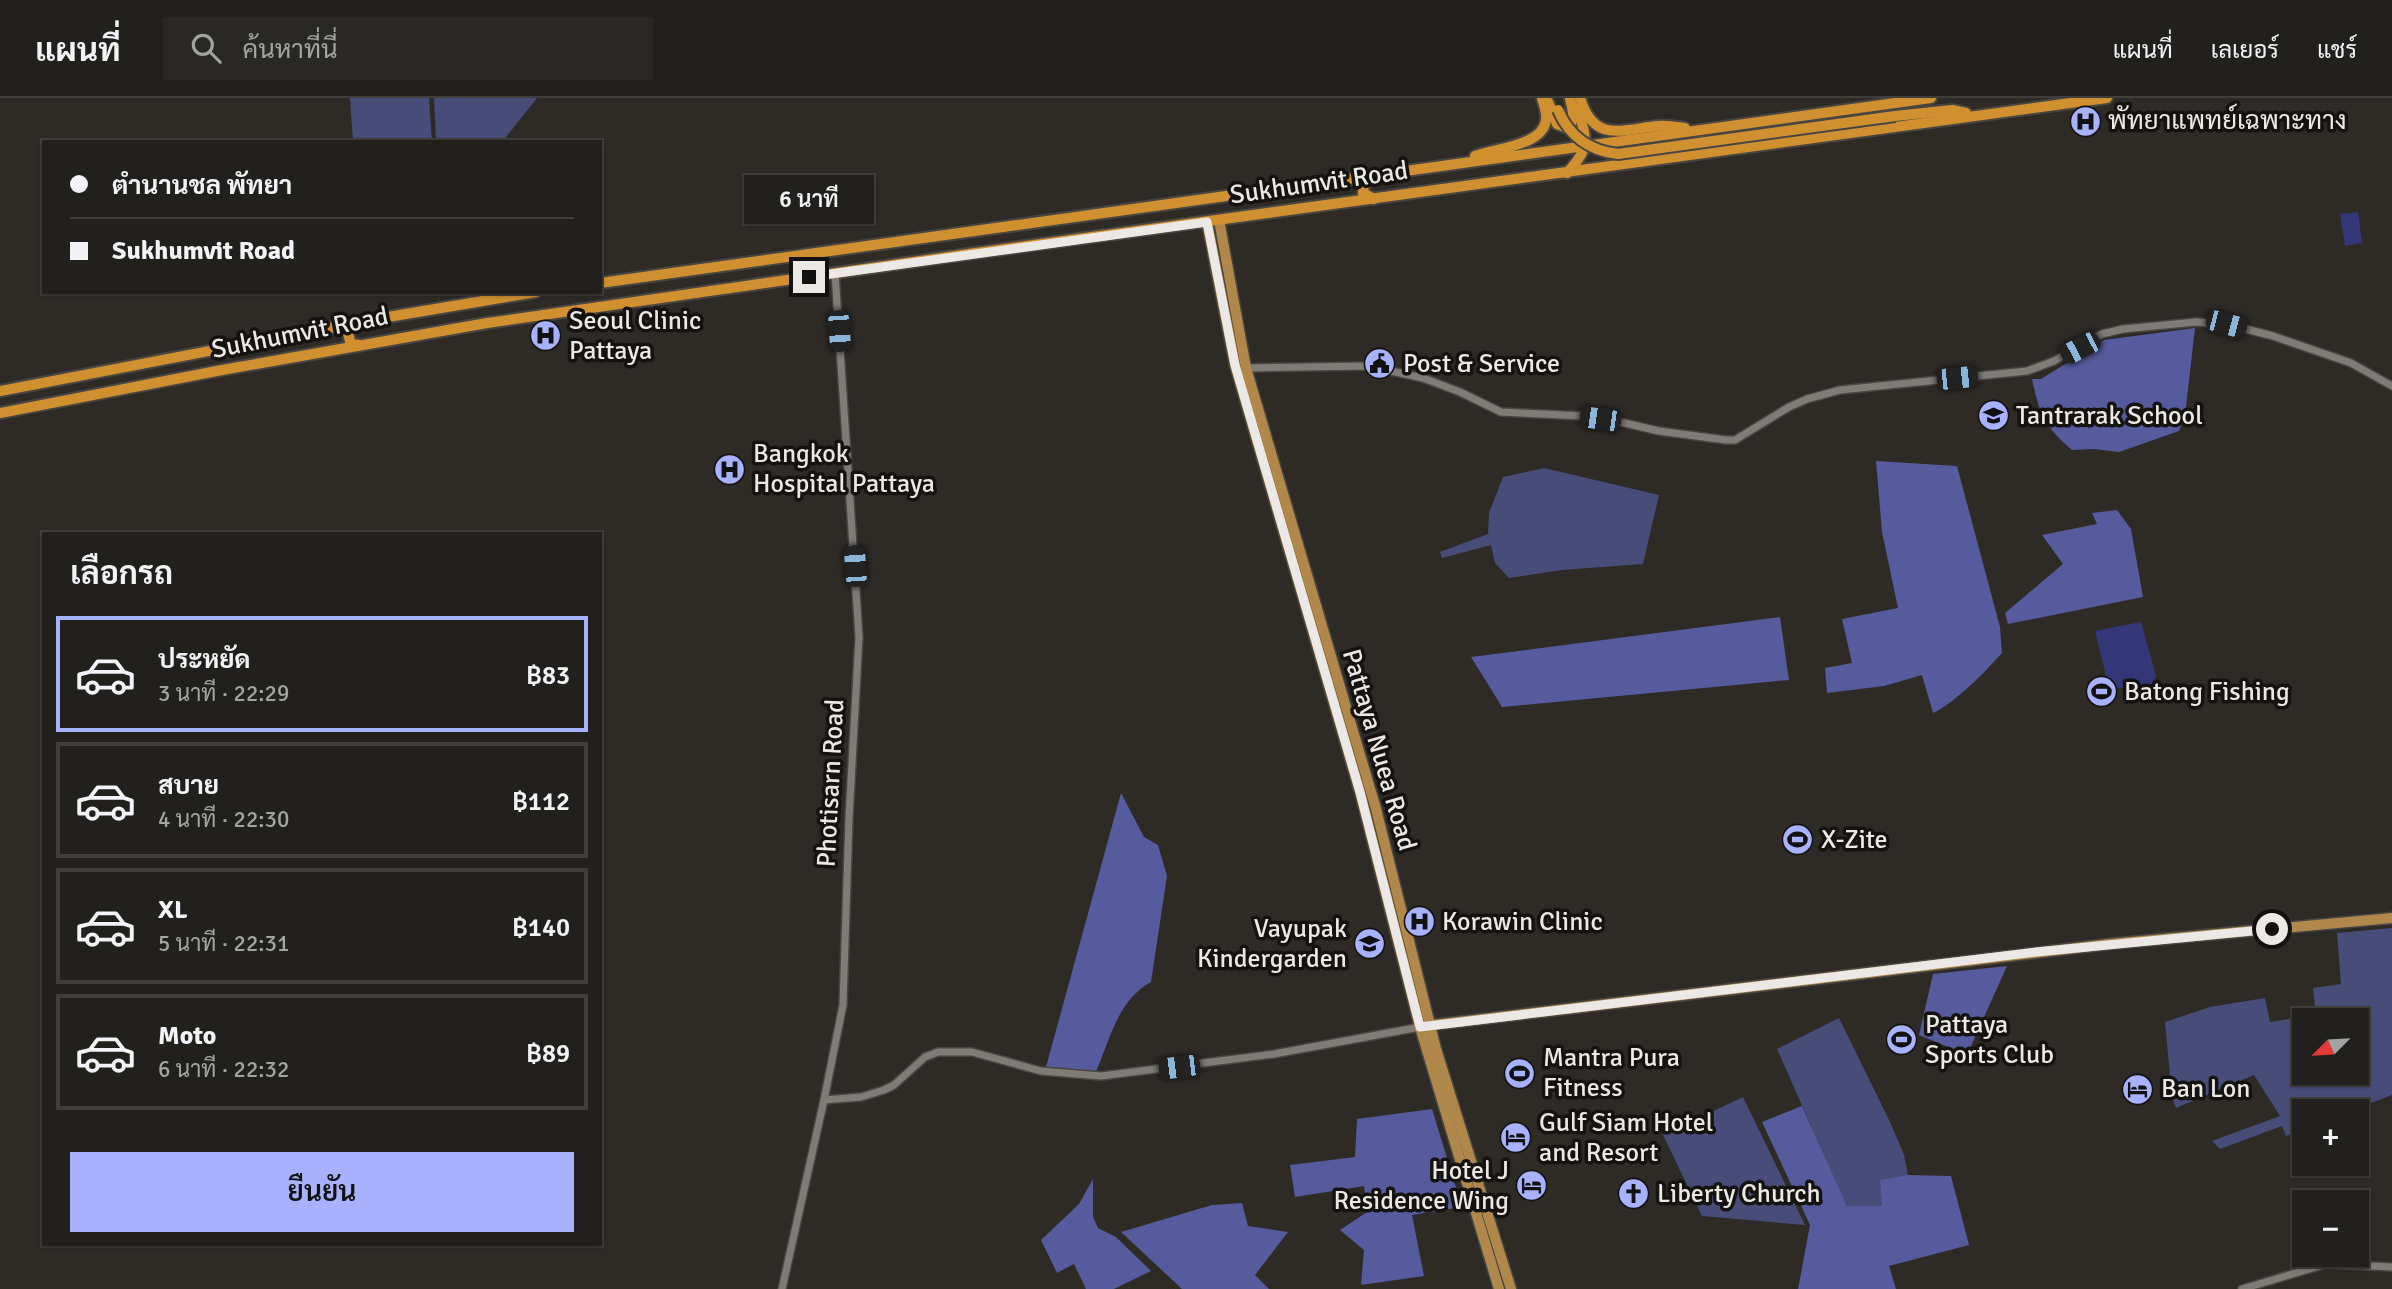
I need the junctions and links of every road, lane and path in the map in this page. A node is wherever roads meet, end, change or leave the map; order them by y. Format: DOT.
graph roads {
  1 [pos="1544,98"];
  2 [pos="1570,98"];
  3 [pos="1578,98"];
  4 [pos="1931,98"];
  5 [pos="2107,98"];
  6 [pos="1556,104"];
  7 [pos="1986,114"];
  8 [pos="1707,129"];
  9 [pos="1586,145"];
  10 [pos="1456,163"];
  11 [pos="1567,173"];
  12 [pos="1371,176"];
  13 [pos="1210,199"];
  14 [pos="1374,199"];
  15 [pos="1052,221"];
  16 [pos="1213,221"];
  17 [pos="1056,242"];
  18 [pos="835,273"];
  19 [pos="602,282"];
  20 [pos="524,294"];
  21 [pos="357,323"];
  22 [pos="327,329"];
  23 [pos="360,345"];
  24 [pos="331,350"];
  25 [pos="1246,368"];
  26 [pos="2392,386"];
  27 [pos="0,391"];
  28 [pos="0,413"];
  29 [pos="2392,918"];
  30 [pos="1425,1026"];
  31 [pos="824,1100"];
  32 [pos="2392,1266"];
  33 [pos="782,1289"];
  34 [pos="1499,1289"];
  35 [pos="1511,1289"];
  36 [pos="2242,1289"];
  1 -- 2 [label="highway"];
  1 -- 10 [label="highway"];
  3 -- 8 [label="highway"];
  3 -- 9 [label="highway"];
  4 -- 8 [label="highway, Sukhumvit Road"];
  5 -- 7 [label="highway, Sukhumvit Road"];
  6 -- 7 [label="highway, bridge"];
  7 -- 11 [label="highway, Sukhumvit Road"];
  8 -- 9 [label="highway, Sukhumvit Road"];
  9 -- 10 [label="highway, Sukhumvit Road"];
  9 -- 11 [label="highway"];
  10 -- 12 [label="highway, Sukhumvit Road"];
  11 -- 14 [label="highway, Sukhumvit Road"];
  12 -- 13 [label="highway, Sukhumvit Road"];
  12 -- 14 [label="highway"];
  13 -- 15 [label="highway, Sukhumvit Road"];
  13 -- 16 [label="highway"];
  14 -- 16 [label="highway, Sukhumvit Road"];
  15 -- 17 [label="highway"];
  15 -- 19 [label="highway, Sukhumvit Road"];
  16 -- 17 [label="highway, Sukhumvit Road"];
  16 -- 25 [label="main road, Pattaya Nuea Road"];
  16 -- 30 [label="main road, Pattaya Nuea Road"];
  17 -- 18 [label="highway, Sukhumvit Road"];
  18 -- 23 [label="highway, Sukhumvit Road"];
  18 -- 31 [label="street, Photisarn Road"];
  20 -- 21 [label="highway, Sukhumvit Road"];
  21 -- 22 [label="highway, Sukhumvit Road"];
  21 -- 23 [label="highway"];
  22 -- 24 [label="highway"];
  22 -- 27 [label="highway, Sukhumvit Road"];
  23 -- 24 [label="highway, Sukhumvit Road"];
  24 -- 28 [label="highway, Sukhumvit Road"];
  25 -- 26 [label="street"];
  25 -- 30 [label="main road, Pattaya Nuea Road"];
  29 -- 30 [label="main road"];
  30 -- 31 [label="street"];
  30 -- 34 [label="main road, Pattaya Nuea Road"];
  30 -- 35 [label="main road, Pattaya Nuea Road"];
  31 -- 33 [label="street, Photisarn Road"];
  32 -- 36 [label="street"];
}
